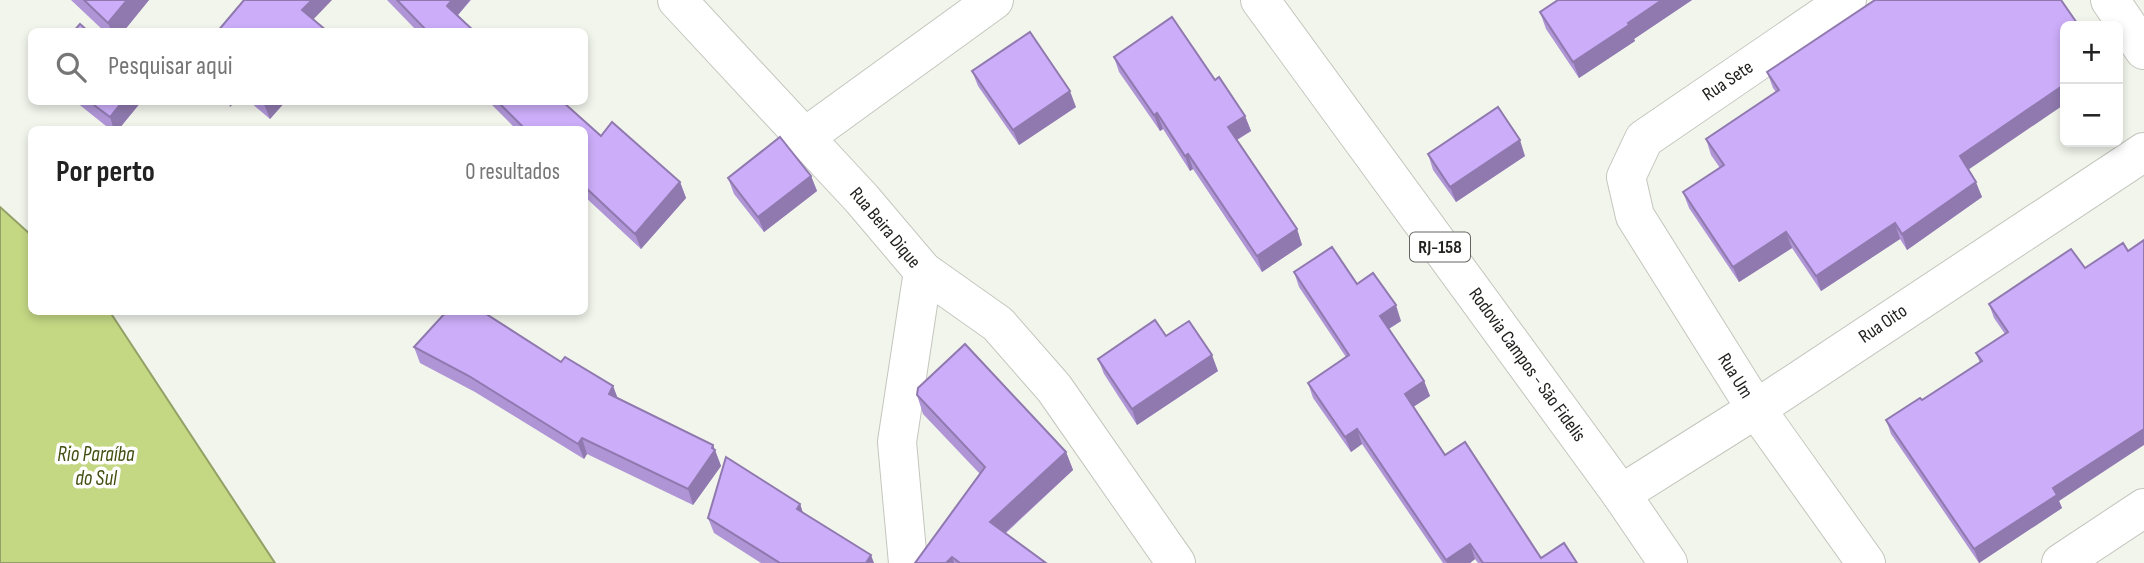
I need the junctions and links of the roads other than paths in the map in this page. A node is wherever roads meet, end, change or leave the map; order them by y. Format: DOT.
graph roads {
  1 [pos="677,0"];
  2 [pos="994,0"];
  3 [pos="1260,0"];
  4 [pos="1847,0"];
  5 [pos="2110,0"];
  6 [pos="2144,50"];
  7 [pos="805,137"];
  8 [pos="2144,152"];
  9 [pos="1626,177"];
  10 [pos="923,271"];
  11 [pos="1756,409"];
  12 [pos="1621,494"];
  13 [pos="2144,508"];
  14 [pos="908,563"];
  15 [pos="1176,563"];
  16 [pos="1668,563"];
  17 [pos="1866,563"];
  18 [pos="2061,563"];
  1 -- 7 [label="street, Rua Beira Dique"];
  2 -- 7 [label="street"];
  3 -- 12 [label="street, Rodovia Campos - São Fidelis / RJ-158"];
  4 -- 9 [label="street, Rua Sete"];
  5 -- 6 [label="street"];
  7 -- 10 [label="street, Rua Beira Dique"];
  8 -- 11 [label="street, Rua Oito"];
  9 -- 11 [label="street, Rua Um"];
  10 -- 14 [label="street, Rua Beira Dique"];
  10 -- 15 [label="street"];
  11 -- 12 [label="street, Rua Oito"];
  11 -- 17 [label="street, Rua Um"];
  12 -- 16 [label="street, Rodovia Campos - São Fidelis / RJ-158"];
  13 -- 18 [label="street"];
}
